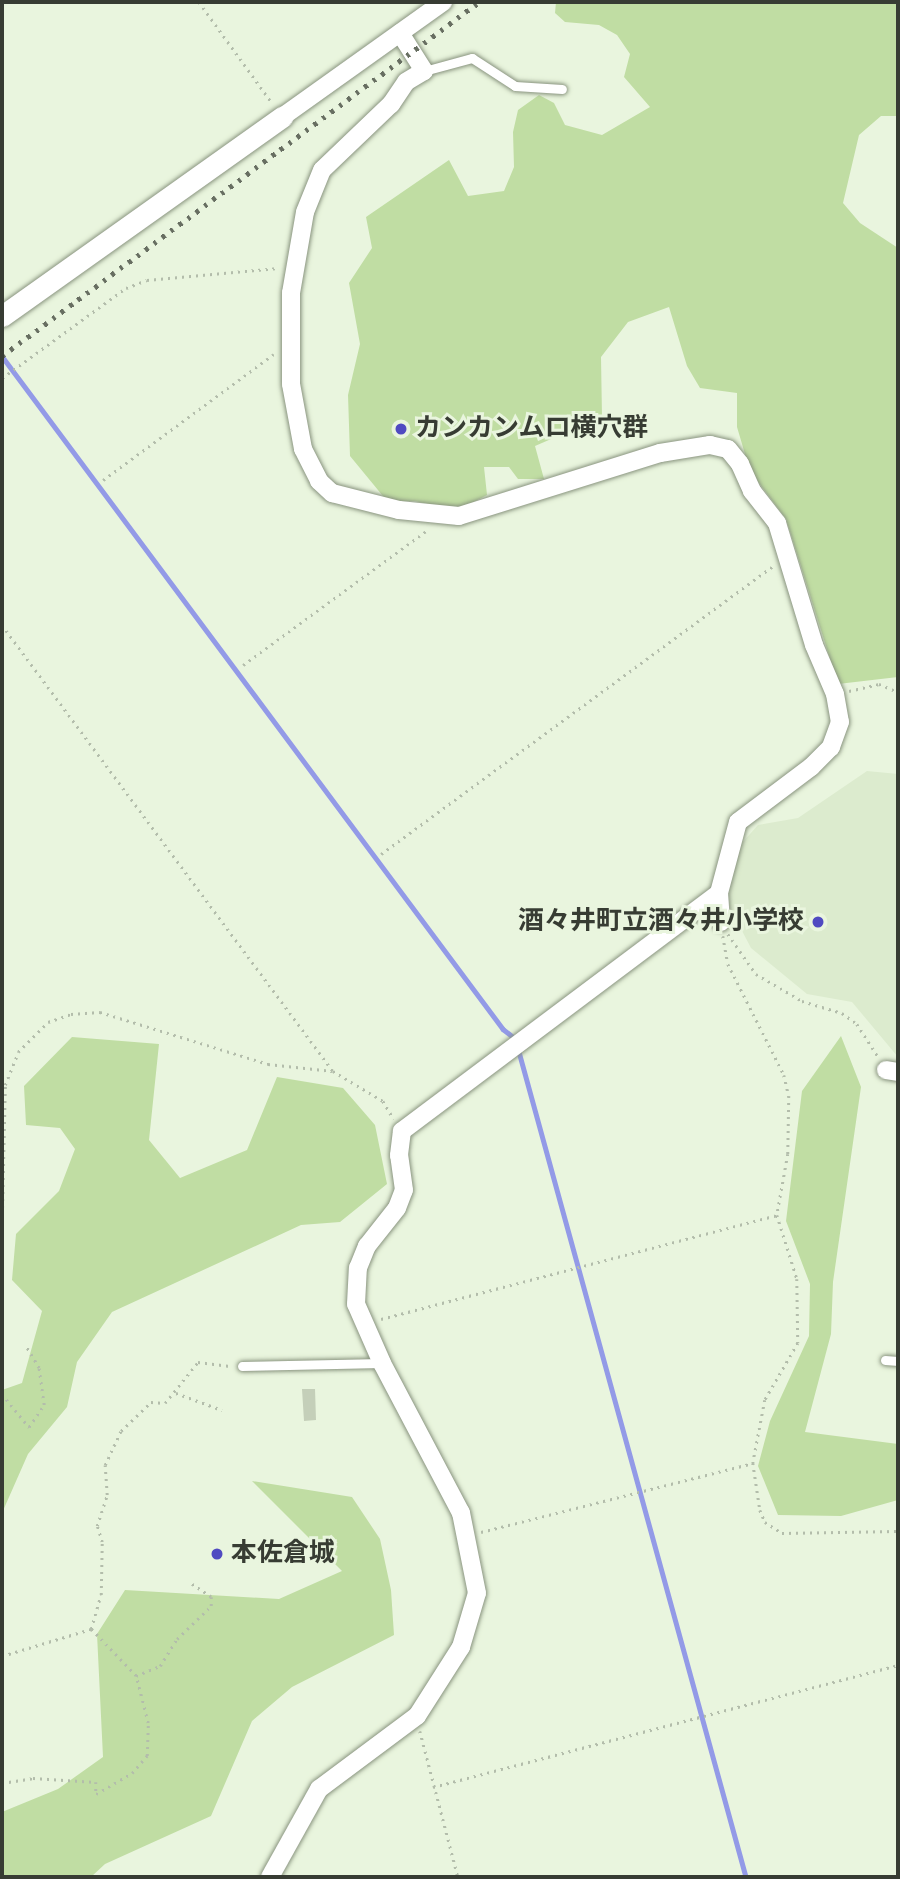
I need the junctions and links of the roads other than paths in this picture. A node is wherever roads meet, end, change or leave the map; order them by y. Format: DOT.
graph roads {
  1 [pos="443,2"];
  2 [pos="400,33"];
  3 [pos="424,71"];
  4 [pos="562,89"];
  5 [pos="282,117"];
  6 [pos="2,316"];
  7 [pos="719,893"];
  8 [pos="721,922"];
  9 [pos="885,1360"];
  10 [pos="898,1361"];
  11 [pos="382,1363"];
  12 [pos="242,1366"];
  13 [pos="270,1877"];
  1 -- 2 [label="street"];
  2 -- 3 [label="street"];
  2 -- 5 [label="street"];
  3 -- 4 [label="lane"];
  3 -- 7 [label="street"];
  5 -- 6 [label="street"];
  7 -- 8 [label="street"];
  7 -- 11 [label="street"];
  9 -- 10 [label="lane"];
  11 -- 12 [label="lane"];
  11 -- 13 [label="street"];
}
